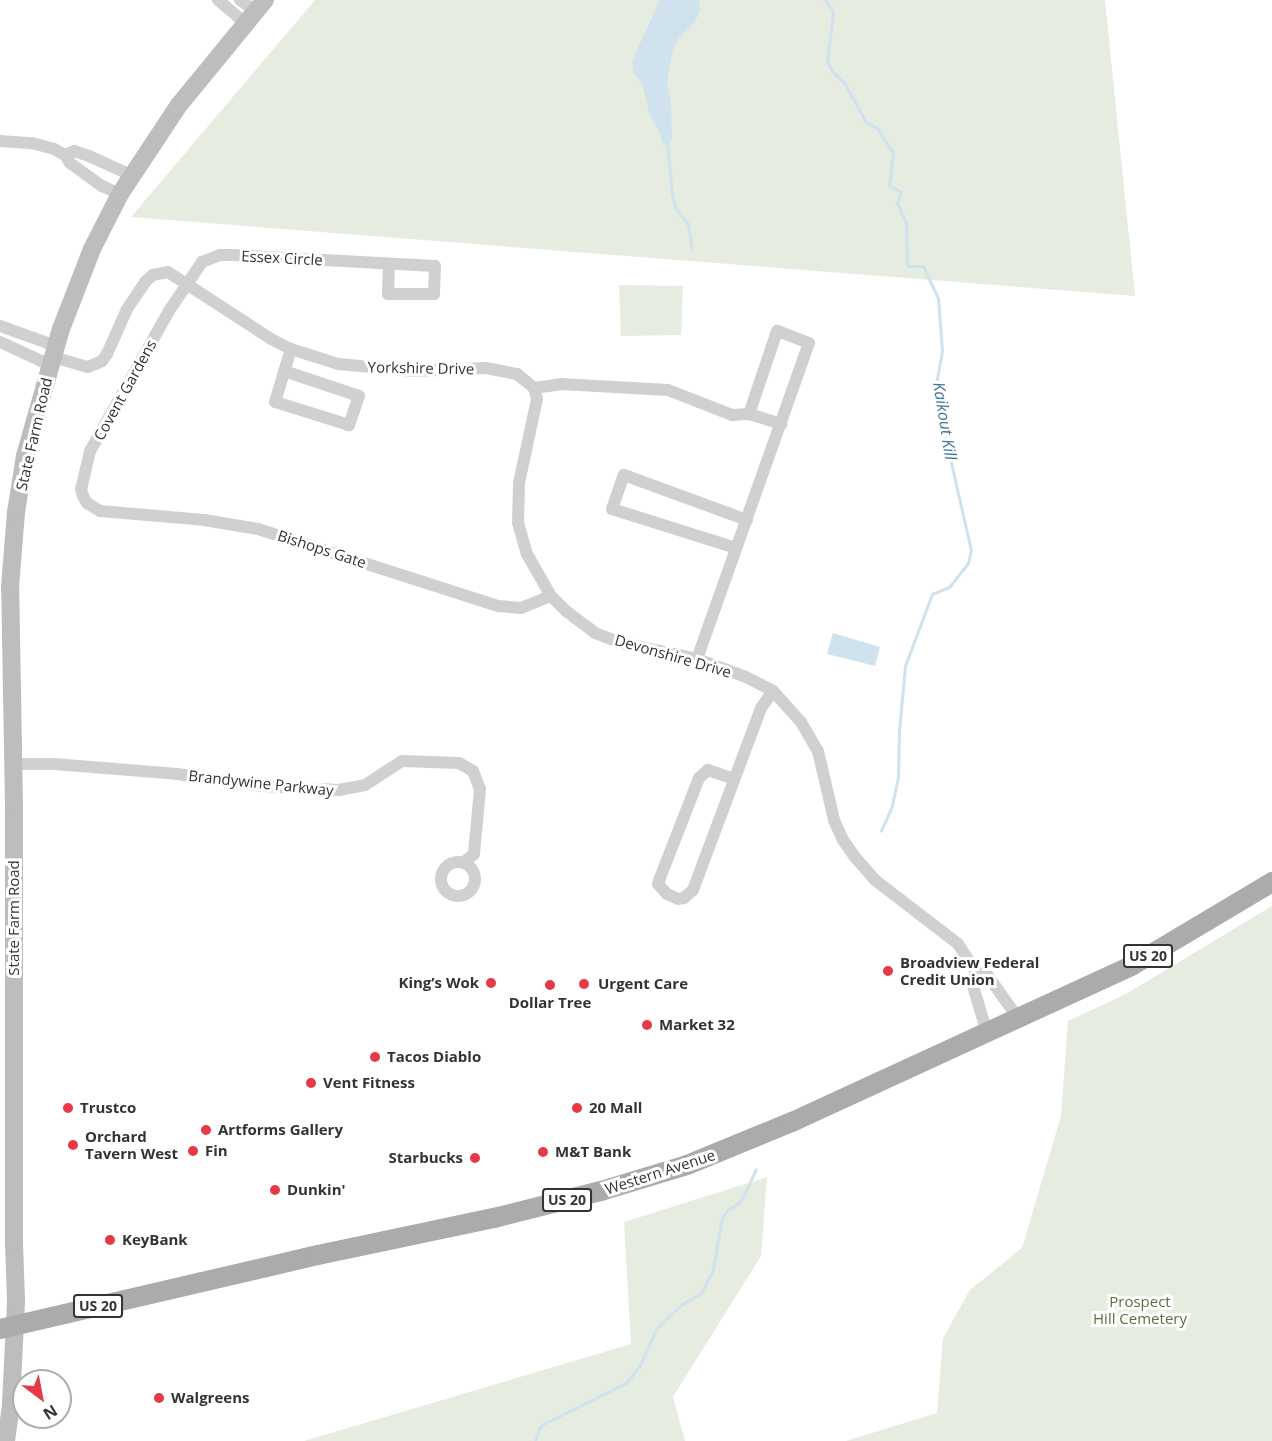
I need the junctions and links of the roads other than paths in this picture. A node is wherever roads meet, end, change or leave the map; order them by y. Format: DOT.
graph roads {
  1 [pos="218,0"];
  2 [pos="240,0"];
  3 [pos="260,7"];
  4 [pos="0,141"];
  5 [pos="65,155"];
  6 [pos="131,176"];
  7 [pos="120,195"];
  8 [pos="388,264"];
  9 [pos="187,283"];
  10 [pos="0,326"];
  11 [pos="0,342"];
  12 [pos="291,349"];
  13 [pos="53,356"];
  14 [pos="284,371"];
  15 [pos="534,388"];
  16 [pos="749,414"];
  17 [pos="781,424"];
  18 [pos="87,503"];
  19 [pos="747,520"];
  20 [pos="736,548"];
  21 [pos="552,596"];
  22 [pos="697,659"];
  23 [pos="773,691"];
  24 [pos="13,764"];
  25 [pos="734,779"];
  26 [pos="464,862"];
  27 [pos="1272,882"];
  28 [pos="7,915"];
  29 [pos="976,972"];
  30 [pos="1018,1018"];
  31 [pos="987,1033"];
  32 [pos="8,1327"];
  33 [pos="6,1441"];
  1 -- 3 [label="street"];
  2 -- 3 [label="street"];
  3 -- 6 [label="main road, State Farm Road"];
  4 -- 5 [label="street"];
  5 -- 6 [label="street"];
  5 -- 7 [label="street"];
  6 -- 7 [label="main road, State Farm Road"];
  7 -- 13 [label="main road, State Farm Road"];
  8 -- 8 [label="street, Essex Circle"];
  8 -- 9 [label="street, Essex Circle"];
  9 -- 12 [label="street, Yorkshire Drive"];
  9 -- 13 [label="street, Yorkshire Drive"];
  9 -- 18 [label="street, Covent Gardens"];
  10 -- 13 [label="street"];
  11 -- 13 [label="street"];
  12 -- 14 [label="street"];
  12 -- 15 [label="street, Yorkshire Drive"];
  13 -- 24 [label="main road, State Farm Road"];
  14 -- 14 [label="street"];
  15 -- 16 [label="street"];
  15 -- 21 [label="street, Devonshire Drive"];
  16 -- 17 [label="street"];
  16 -- 17 [label="street"];
  17 -- 19 [label="street"];
  18 -- 21 [label="street, Bishops Gate"];
  19 -- 20 [label="street"];
  19 -- 20 [label="street"];
  20 -- 22 [label="street"];
  21 -- 22 [label="street, Devonshire Drive"];
  22 -- 23 [label="street, Devonshire Drive"];
  23 -- 25 [label="street"];
  23 -- 29 [label="street, Devonshire Drive"];
  24 -- 26 [label="street, Brandywine Parkway"];
  24 -- 28 [label="main road, State Farm Road"];
  25 -- 25 [label="street"];
  27 -- 30 [label="main road, Western Avenue / US 20"];
  28 -- 32 [label="main road, State Farm Road"];
  29 -- 30 [label="street, Devonshire Drive"];
  29 -- 31 [label="street, Devonshire Drive"];
  30 -- 31 [label="main road, Western Avenue / US 20"];
  31 -- 32 [label="main road, Western Avenue / US 20"];
  32 -- 33 [label="main road, State Farm Road"];
}
